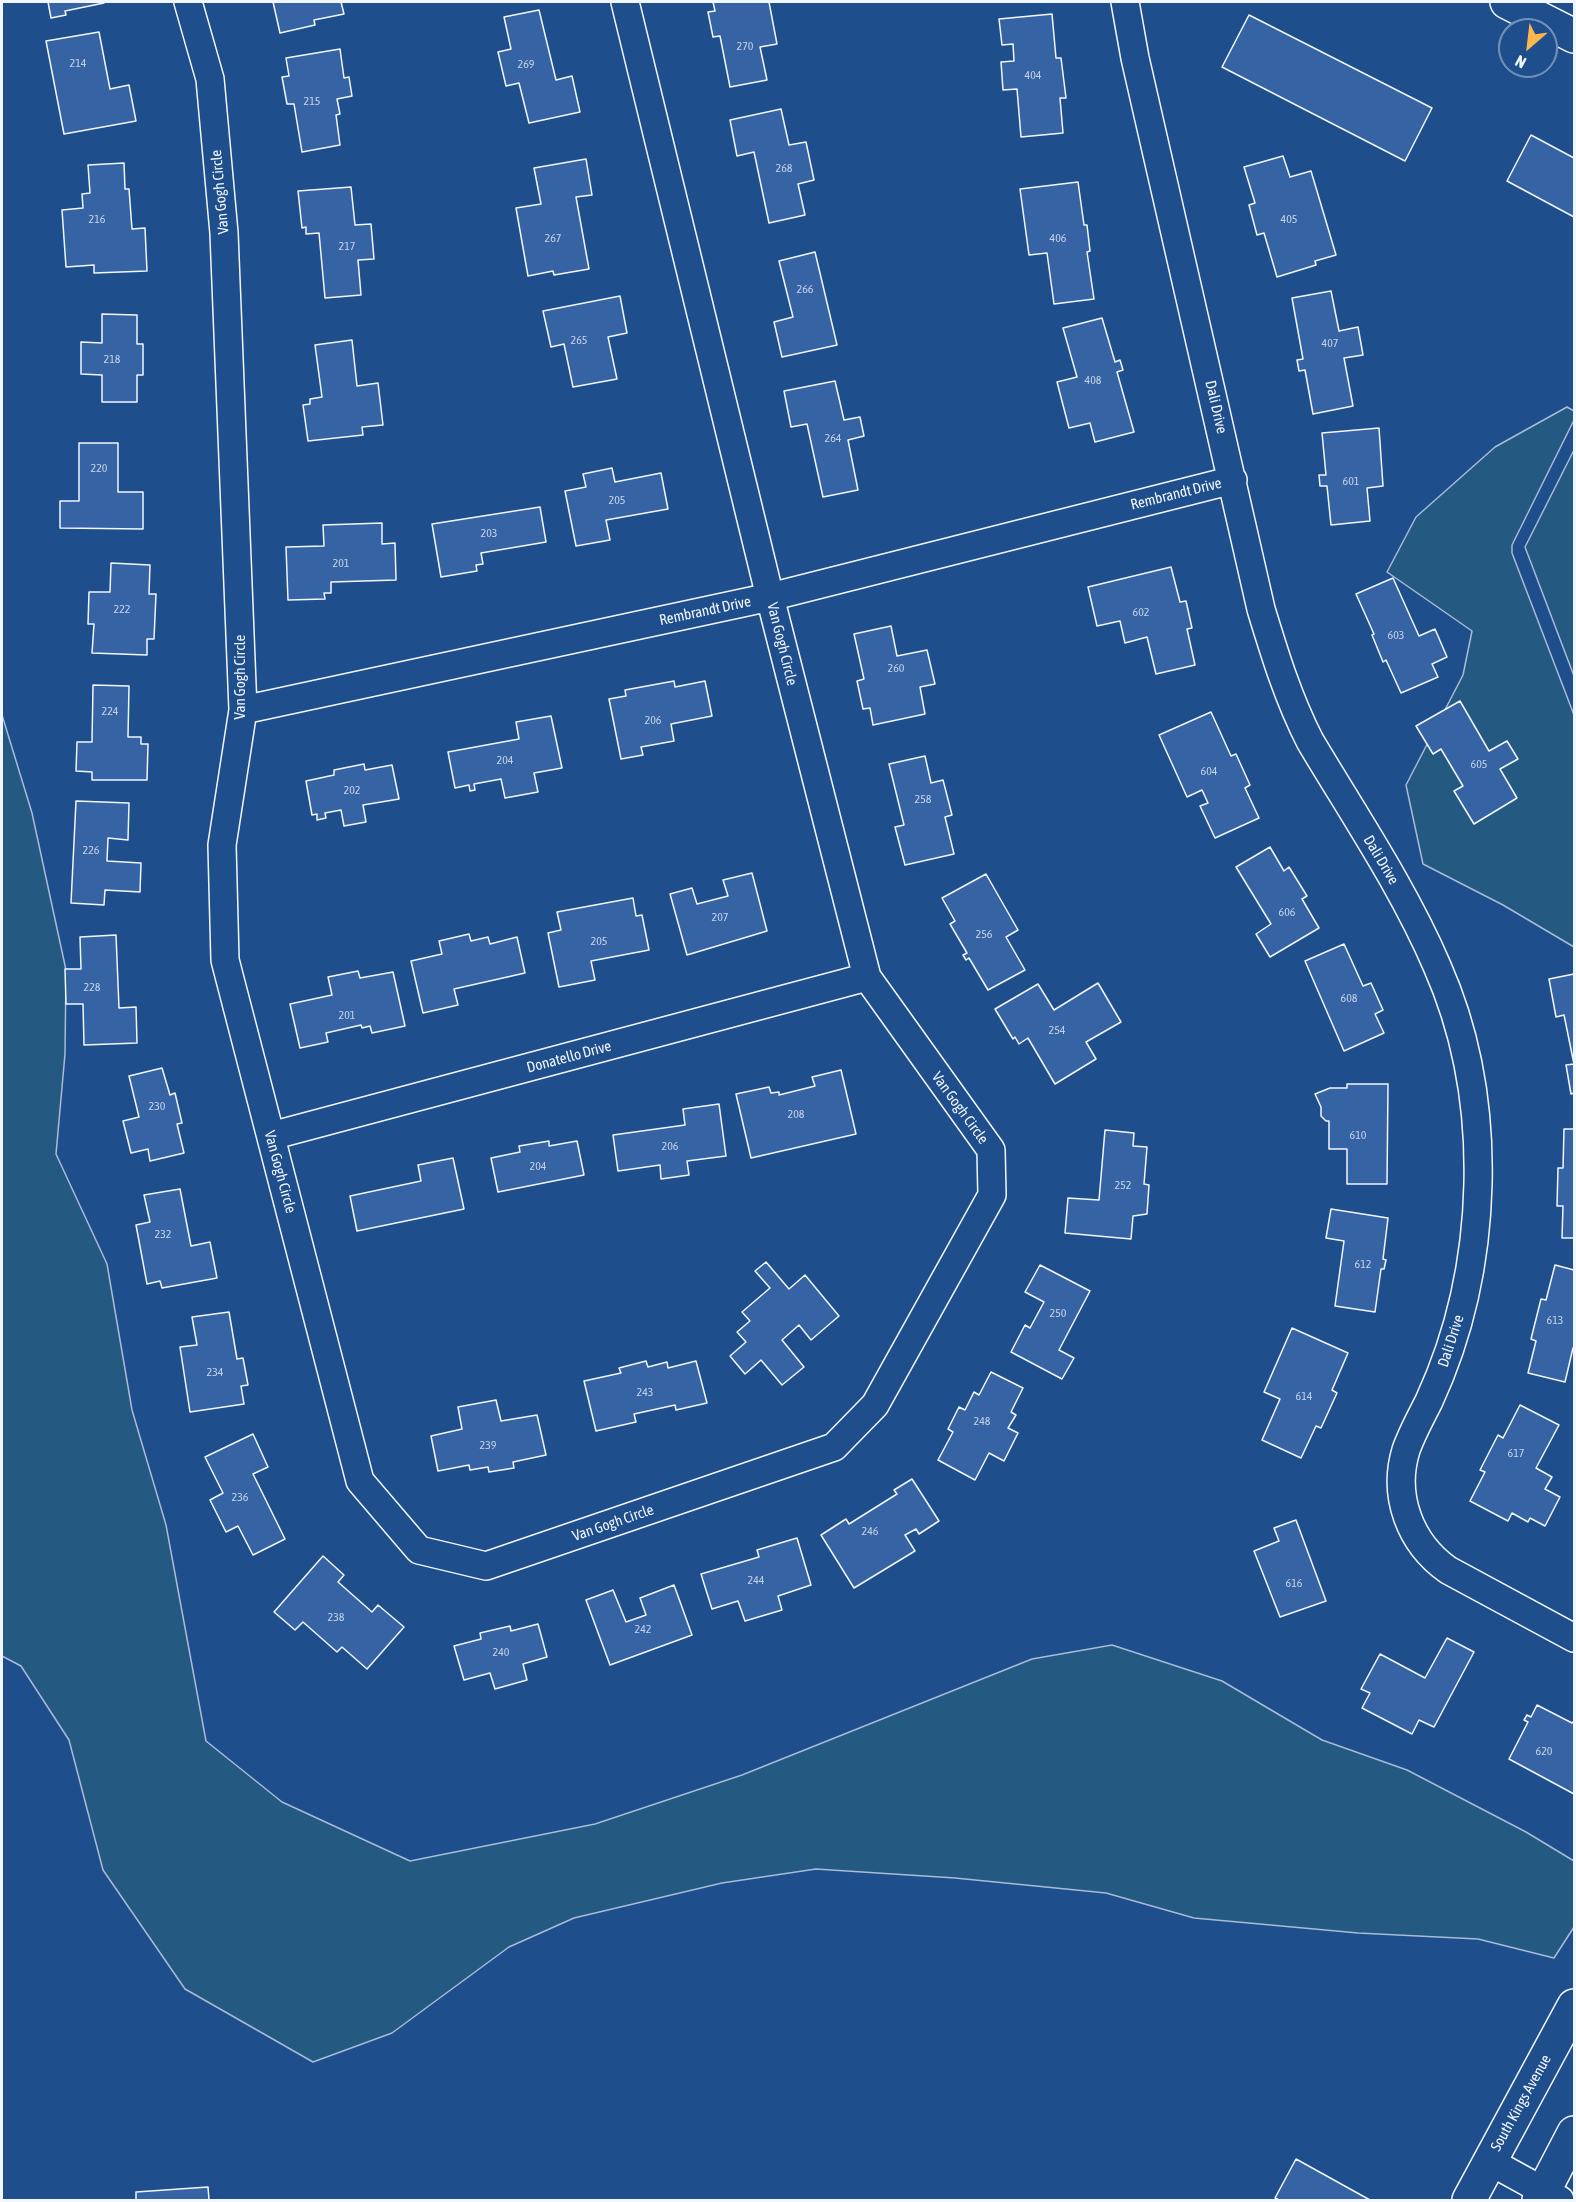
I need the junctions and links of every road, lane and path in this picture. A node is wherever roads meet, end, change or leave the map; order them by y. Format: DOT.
graph roads {
  1 [pos="188,2"];
  2 [pos="626,2"];
  3 [pos="1125,2"];
  4 [pos="1507,2"];
  5 [pos="1575,36"];
  6 [pos="1233,480"];
  7 [pos="770,597"];
  8 [pos="243,710"];
  9 [pos="867,977"];
  10 [pos="271,1136"];
  11 [pos="1575,1638"];
  12 [pos="1575,2006"];
  13 [pos="1575,2133"];
  14 [pos="1490,2161"];
  15 [pos="1548,2197"];
  16 [pos="1468,2200"];
  1 -- 8 [label="street, Van Gogh Circle"];
  2 -- 7 [label="street, Van Gogh Circle"];
  3 -- 6 [label="street, Dali Drive"];
  4 -- 5 [label="main road"];
  6 -- 7 [label="street, Rembrandt Drive"];
  6 -- 11 [label="street, Dali Drive"];
  7 -- 8 [label="street, Rembrandt Drive"];
  7 -- 9 [label="street, Van Gogh Circle"];
  8 -- 10 [label="street, Van Gogh Circle"];
  9 -- 10 [label="street, Donatello Drive"];
  9 -- 10 [label="street, Van Gogh Circle"];
  12 -- 14 [label="main road, South Kings Avenue"];
  13 -- 15 [label="main road"];
  14 -- 15 [label="street"];
  14 -- 16 [label="main road, South Kings Avenue"];
}
